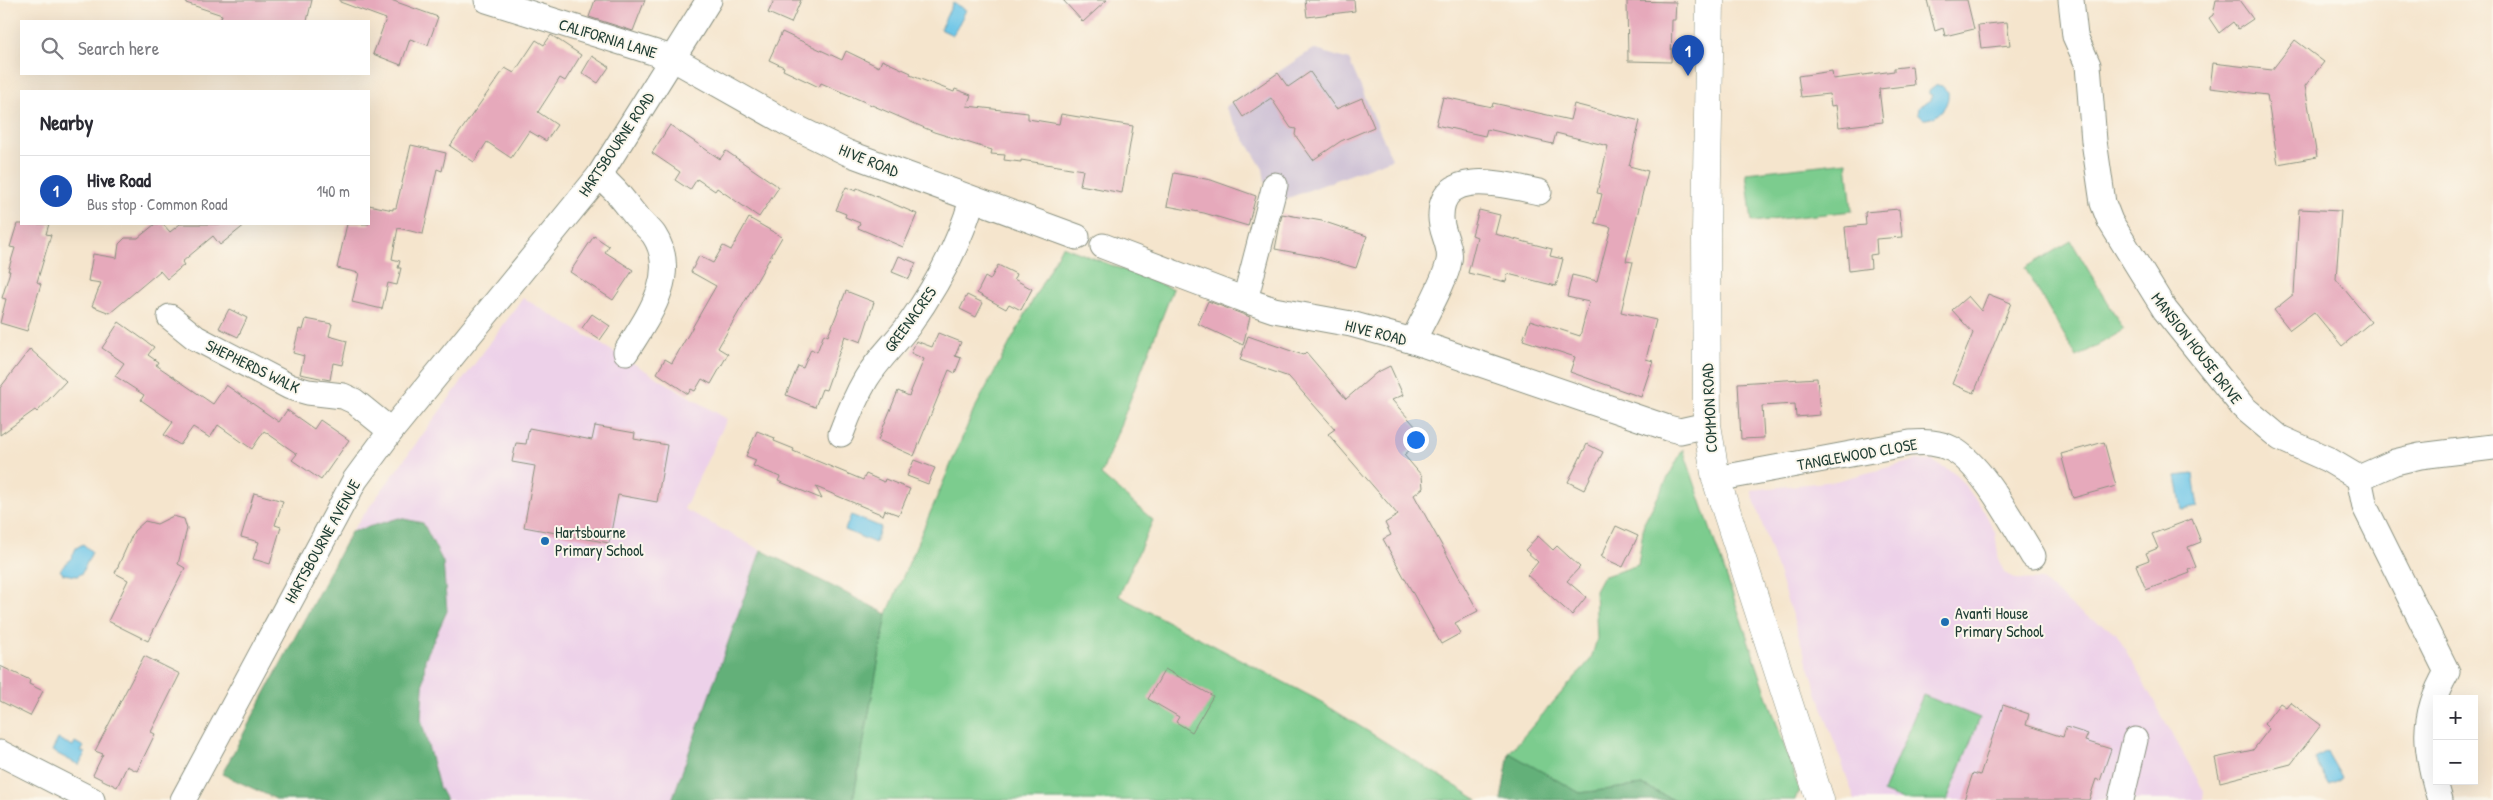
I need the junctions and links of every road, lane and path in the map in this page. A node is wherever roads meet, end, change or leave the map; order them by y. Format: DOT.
graph roads {
  1 [pos="487,0"];
  2 [pos="709,0"];
  3 [pos="1710,0"];
  4 [pos="2071,0"];
  5 [pos="672,58"];
  6 [pos="598,176"];
  7 [pos="1275,185"];
  8 [pos="1539,192"];
  9 [pos="972,200"];
  10 [pos="1077,237"];
  11 [pos="1103,246"];
  12 [pos="1245,300"];
  13 [pos="493,304"];
  14 [pos="170,317"];
  15 [pos="1413,341"];
  16 [pos="626,352"];
  17 [pos="1707,425"];
  18 [pos="391,431"];
  19 [pos="841,434"];
  20 [pos="2493,446"];
  21 [pos="2359,478"];
  22 [pos="1716,479"];
  23 [pos="2034,556"];
  24 [pos="2135,740"];
  25 [pos="0,752"];
  26 [pos="92,800"];
  27 [pos="183,800"];
  28 [pos="1820,800"];
  29 [pos="2121,800"];
  30 [pos="2440,800"];
  1 -- 5 [label="street, CALIFORNIA LANE"];
  2 -- 5 [label="street, HARTSBOURNE ROAD"];
  3 -- 17 [label="main road, COMMON ROAD"];
  4 -- 21 [label="street, MANSION HOUSE DRIVE"];
  5 -- 6 [label="street, HARTSBOURNE ROAD"];
  5 -- 9 [label="street, HIVE ROAD"];
  6 -- 13 [label="street, HARTSBOURNE ROAD"];
  6 -- 16 [label="street"];
  7 -- 12 [label="street"];
  8 -- 15 [label="street"];
  9 -- 10 [label="street, HIVE ROAD"];
  9 -- 19 [label="street, GREENACRES"];
  11 -- 12 [label="street, HIVE ROAD"];
  12 -- 15 [label="street, HIVE ROAD"];
  13 -- 18 [label="street, HARTSBOURNE AVENUE"];
  14 -- 18 [label="street, SHEPHERDS WALK"];
  15 -- 17 [label="street, HIVE ROAD"];
  17 -- 22 [label="main road, COMMON ROAD"];
  18 -- 27 [label="street, HARTSBOURNE AVENUE"];
  20 -- 21 [label="street"];
  21 -- 30 [label="street"];
  22 -- 23 [label="street, TANGLEWOOD CLOSE"];
  22 -- 28 [label="main road, COMMON ROAD"];
  24 -- 29 [label="street"];
  25 -- 26 [label="street"];
}
